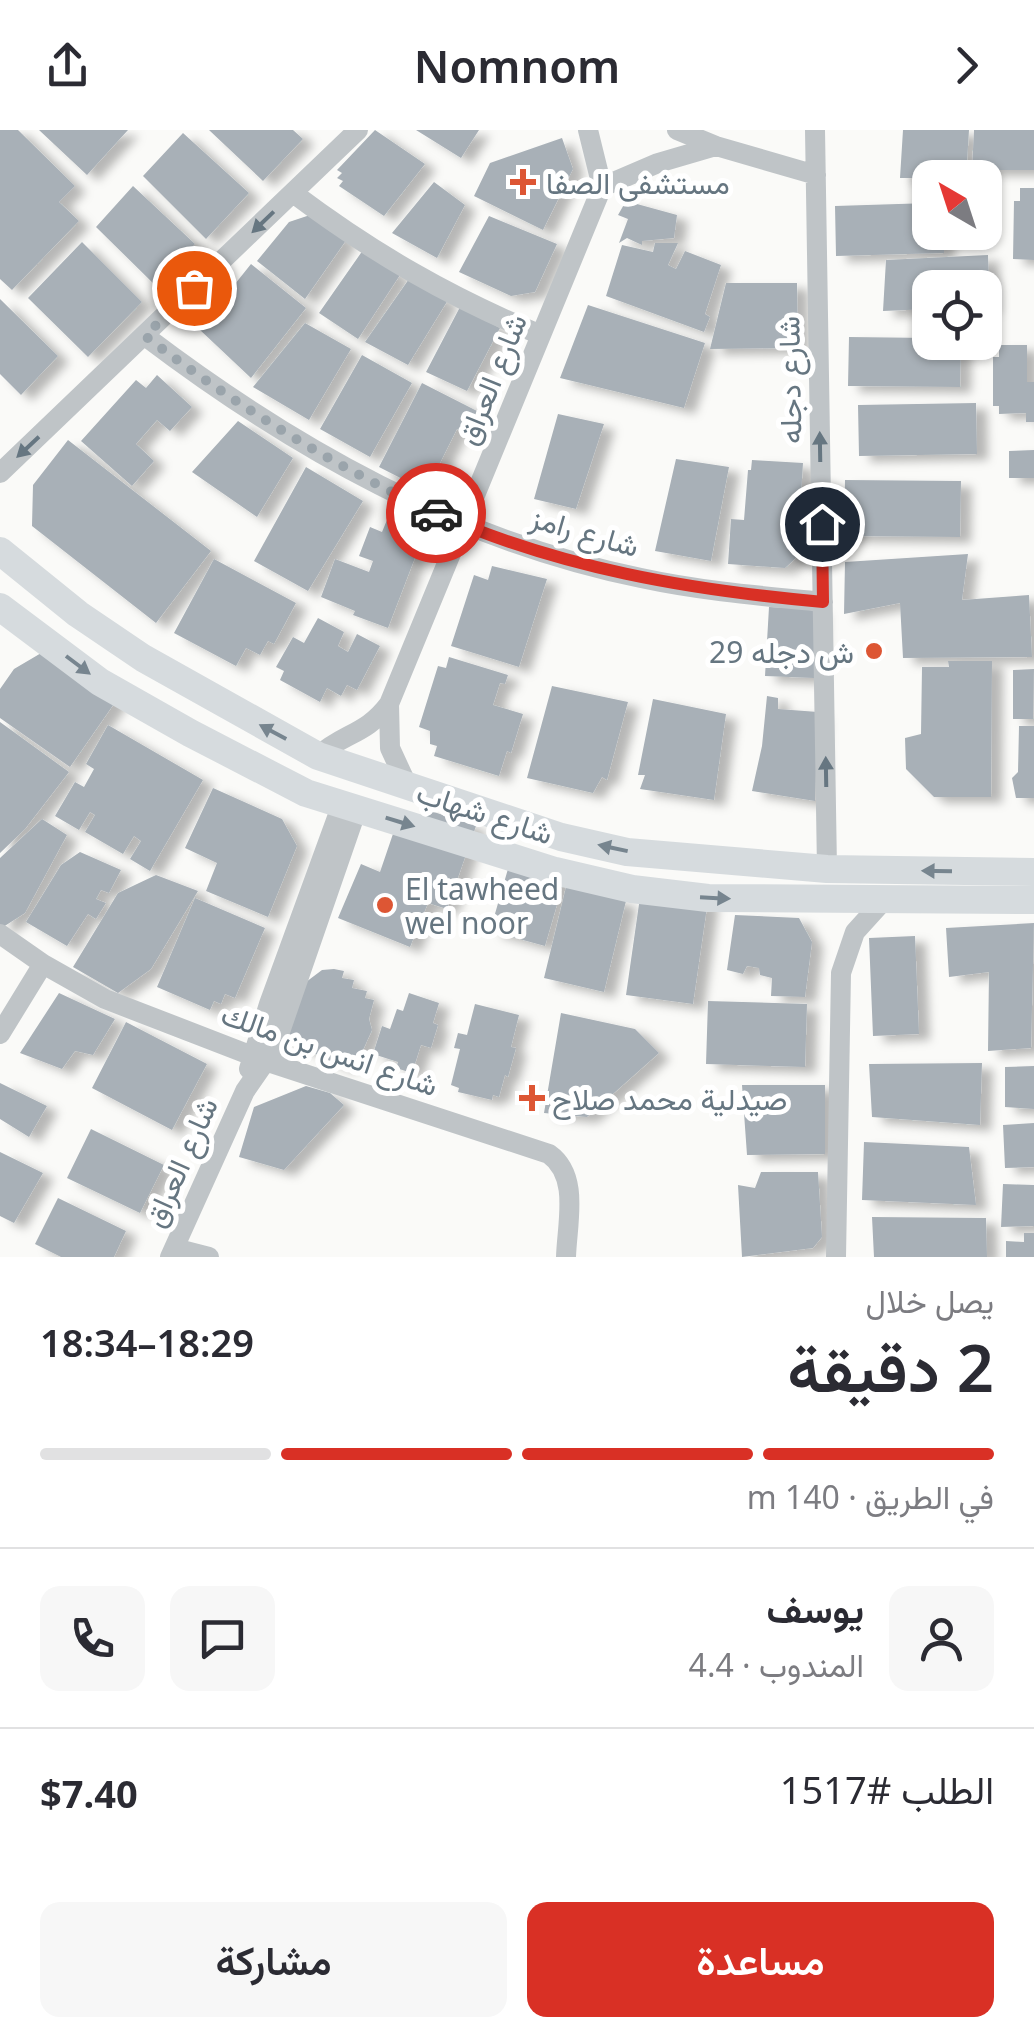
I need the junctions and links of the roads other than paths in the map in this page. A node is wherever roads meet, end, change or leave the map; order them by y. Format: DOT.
graph roads {
  1 [pos="358,130"];
  2 [pos="588,130"];
  3 [pos="677,130"];
  4 [pos="816,130"];
  5 [pos="716,146"];
  6 [pos="816,176"];
  7 [pos="602,187"];
  8 [pos="293,193"];
  9 [pos="145,336"];
  10 [pos="541,336"];
  11 [pos="0,473"];
  12 [pos="463,525"];
  13 [pos="0,551"];
  14 [pos="823,602"];
  15 [pos="0,606"];
  16 [pos="389,704"];
  17 [pos="318,756"];
  18 [pos="408,787"];
  19 [pos="350,806"];
  20 [pos="827,870"];
  21 [pos="1034,872"];
  22 [pos="884,900"];
  23 [pos="1034,900"];
  24 [pos="0,934"];
  25 [pos="43,964"];
  26 [pos="0,1034"];
  27 [pos="259,1059"];
  28 [pos="172,1252"];
  29 [pos="208,1257"];
  30 [pos="566,1257"];
  31 [pos="836,1257"];
  1 -- 8 [label="street"];
  2 -- 7 [label="street"];
  3 -- 5 [label="street"];
  4 -- 6 [label="street, شارع دجله"];
  5 -- 6 [label="street"];
  5 -- 7 [label="street"];
  14 -- 6 [label="street, شارع دجله, one-way"];
  7 -- 10 [label="street, شارع العراق"];
  8 -- 9 [label="street, one-way"];
  8 -- 10 [label="street"];
  9 -- 11 [label="street, one-way"];
  9 -- 12 [label="street, شارع رامز"];
  10 -- 12 [label="street, شارع العراق"];
  12 -- 14 [label="street, شارع رامز"];
  12 -- 16 [label="street, شارع العراق"];
  17 -- 13 [label="street, شارع شهاب, one-way"];
  20 -- 14 [label="street, شارع دجله, one-way"];
  15 -- 19 [label="street, شارع شهاب, one-way"];
  16 -- 17 [label="street, شارع العراق"];
  16 -- 18 [label="street, شارع العراق"];
  17 -- 18 [label="street, شارع شهاب"];
  20 -- 18 [label="street, شارع شهاب, one-way"];
  19 -- 22 [label="street, شارع شهاب, one-way"];
  19 -- 27 [label="street, شارع العراق"];
  21 -- 20 [label="street, شارع شهاب, one-way"];
  22 -- 23 [label="street, شارع شهاب"];
  22 -- 31 [label="street"];
  24 -- 25 [label="street, شارع انس بن مالك"];
  25 -- 26 [label="street"];
  25 -- 27 [label="street, شارع انس بن مالك"];
  27 -- 28 [label="street, شارع العراق"];
  27 -- 30 [label="street, شارع انس بن مالك"];
  28 -- 29 [label="street"];
}
